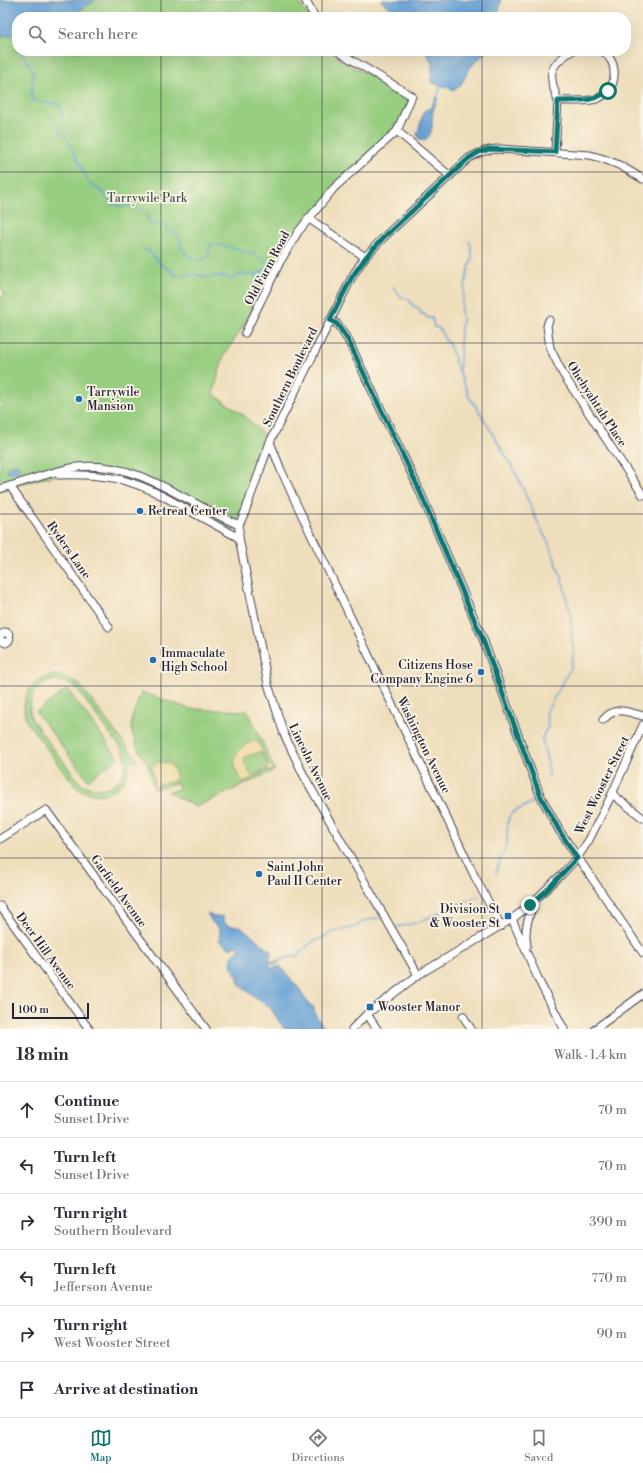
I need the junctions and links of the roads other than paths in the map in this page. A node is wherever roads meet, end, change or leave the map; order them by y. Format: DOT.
graph roads {
  1 [pos="305,0"];
  2 [pos="312,12"];
  3 [pos="345,56"];
  4 [pos="565,56"];
  5 [pos="608,56"];
  6 [pos="558,101"];
  7 [pos="397,131"];
  8 [pos="555,152"];
  9 [pos="450,176"];
  10 [pos="643,179"];
  11 [pos="308,218"];
  12 [pos="366,257"];
  13 [pos="330,320"];
  14 [pos="549,320"];
  15 [pos="245,333"];
  16 [pos="270,442"];
  17 [pos="41,476"];
  18 [pos="10,486"];
  19 [pos="0,489"];
  20 [pos="643,495"];
  21 [pos="239,525"];
  22 [pos="239,538"];
  23 [pos="109,627"];
  24 [pos="0,634"];
  25 [pos="0,640"];
  26 [pos="643,716"];
  27 [pos="603,720"];
  28 [pos="643,724"];
  29 [pos="612,794"];
  30 [pos="643,818"];
  31 [pos="0,839"];
  32 [pos="577,858"];
  33 [pos="537,899"];
  34 [pos="0,906"];
  35 [pos="512,919"];
  36 [pos="501,926"];
  37 [pos="643,954"];
  38 [pos="529,958"];
  39 [pos="418,975"];
  40 [pos="643,994"];
  41 [pos="366,1014"];
  42 [pos="463,1016"];
  43 [pos="89,1029"];
  44 [pos="206,1029"];
  45 [pos="352,1029"];
  46 [pos="377,1029"];
  47 [pos="471,1029"];
  48 [pos="564,1029"];
  49 [pos="596,1029"];
  1 -- 2 [label="street"];
  3 -- 7 [label="street"];
  4 -- 6 [label="street"];
  5 -- 6 [label="street"];
  6 -- 8 [label="street"];
  7 -- 9 [label="street"];
  7 -- 11 [label="street, Old Farm Road"];
  8 -- 9 [label="street, Southern Boulevard"];
  8 -- 10 [label="street, Southern Boulevard"];
  9 -- 12 [label="street, Southern Boulevard"];
  11 -- 12 [label="street"];
  11 -- 15 [label="street, Old Farm Road"];
  12 -- 13 [label="street, Southern Boulevard"];
  13 -- 16 [label="street, Southern Boulevard"];
  13 -- 32 [label="street"];
  14 -- 20 [label="street, Ohehyahtah Place"];
  16 -- 21 [label="street, Southern Boulevard"];
  16 -- 36 [label="street, Washington Avenue"];
  17 -- 18 [label="street"];
  17 -- 21 [label="street"];
  17 -- 22 [label="street"];
  18 -- 19 [label="street"];
  18 -- 23 [label="street, Ryders Lane"];
  21 -- 22 [label="street, Southern Boulevard"];
  22 -- 39 [label="street, Lincoln Avenue"];
  24 -- 25 [label="street"];
  26 -- 27 [label="street"];
  28 -- 29 [label="street, West Wooster Street"];
  29 -- 30 [label="street"];
  29 -- 32 [label="street, West Wooster Street"];
  31 -- 44 [label="street, Garfield Avenue"];
  32 -- 33 [label="street, West Wooster Street"];
  32 -- 37 [label="street"];
  33 -- 35 [label="street, West Wooster Street"];
  33 -- 38 [label="street"];
  34 -- 43 [label="street, Deer Hill Avenue"];
  35 -- 36 [label="street, West Wooster Street"];
  35 -- 38 [label="street"];
  36 -- 39 [label="street, West Wooster Street"];
  38 -- 48 [label="street"];
  39 -- 41 [label="street, West Wooster Street"];
  40 -- 49 [label="street"];
  41 -- 45 [label="street, West Wooster Street"];
  41 -- 46 [label="street"];
  42 -- 47 [label="street"];
}
